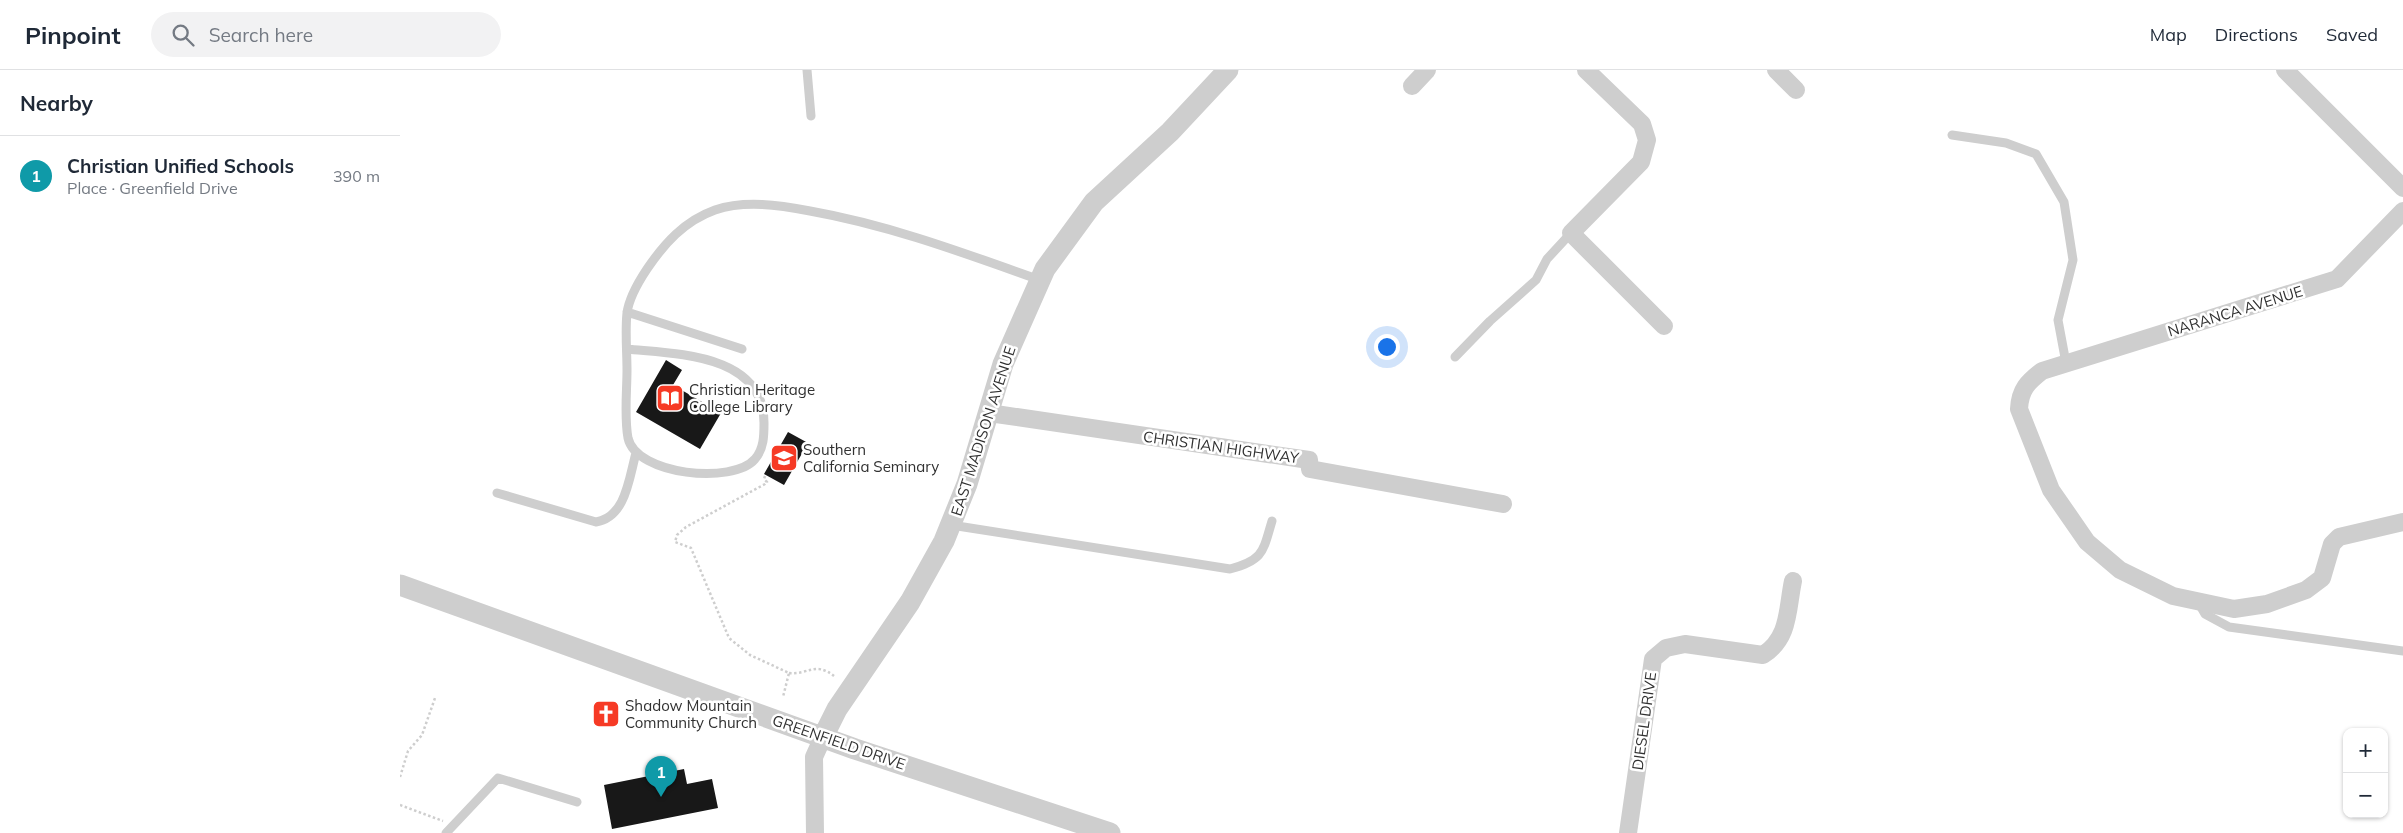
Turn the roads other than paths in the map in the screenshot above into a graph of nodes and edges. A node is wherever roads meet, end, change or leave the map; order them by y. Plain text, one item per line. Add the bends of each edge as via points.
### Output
1 (807, 70) edge
2 (1228, 70) edge
3 (1426, 70) edge
4 (1586, 70) edge
5 (1776, 70) edge
6 (2285, 70) edge
7 (1412, 86) dead end
8 (1796, 90) dead end
9 (811, 116) dead end
10 (1952, 135) dead end
11 (2403, 188) edge
12 (2403, 211) edge
13 (1571, 233) junction
14 (1040, 280) junction
15 (627, 312) junction
16 (1664, 326) dead end
17 (627, 349) junction
18 (742, 349) dead end
19 (1455, 357) dead end
20 (2066, 363) junction
21 (989, 413) junction
22 (636, 453) junction
23 (497, 493) dead end
24 (1503, 504) dead end
25 (1272, 521) dead end
26 (2403, 522) edge
27 (951, 525) junction
28 (1793, 580) dead end
29 (400, 585) edge
30 (2198, 602) junction
31 (2403, 651) edge
32 (822, 737) junction
33 (577, 802) dead end
34 (446, 833) edge
35 (815, 833) edge
36 (1110, 833) edge
37 (1628, 833) edge

1 - 9 lane
2 - 14 street, EAST MADISON AVENUE via 1170,132 1094,202
3 - 7 street
4 - 13 street via 1642,124 1647,140 1641,162
5 - 8 street
6 - 11 street
10 - 20 lane via 2006,143 2036,154 2064,202 2073,260 2058,320
12 - 20 street, NARANCA AVENUE via 2337,280
13 - 16 street
13 - 19 lane via 1548,259 1536,280
14 - 15 lane via 883,226 786,207 750,204 715,210 684,227 664,244
14 - 21 street, EAST MADISON AVENUE via 1003,364
15 - 17 lane
15 - 18 lane
17 - 22 lane via 626,429 629,443
17 - 22 lane via 694,355 720,362 753,389 764,417 758,457 741,468 689,474
20 - 30 street, NARANCA AVENUE via 2042,370 2025,384 2020,397 2019,409 2051,490 2087,542 2120,570 2173,596
21 - 24 street, CHRISTIAN HIGHWAY via 1309,460 1310,470
21 - 27 street, EAST MADISON AVENUE
22 - 23 lane via 621,505 605,521 596,522
25 - 27 lane via 1262,553 1248,564 1230,569
26 - 30 street via 2339,538 2332,544 2322,578 2306,590 2266,604 2234,609
27 - 32 street, EAST MADISON AVENUE via 910,602 837,709
28 - 37 street, DIESEL DRIVE via 1783,636 1763,655 1684,644 1666,648 1653,659
29 - 32 street, GREENFIELD DRIVE
30 - 31 lane via 2205,614 2229,627
32 - 35 street, EAST MADISON AVENUE via 814,757
32 - 36 street, GREENFIELD DRIVE
33 - 34 lane via 498,778

